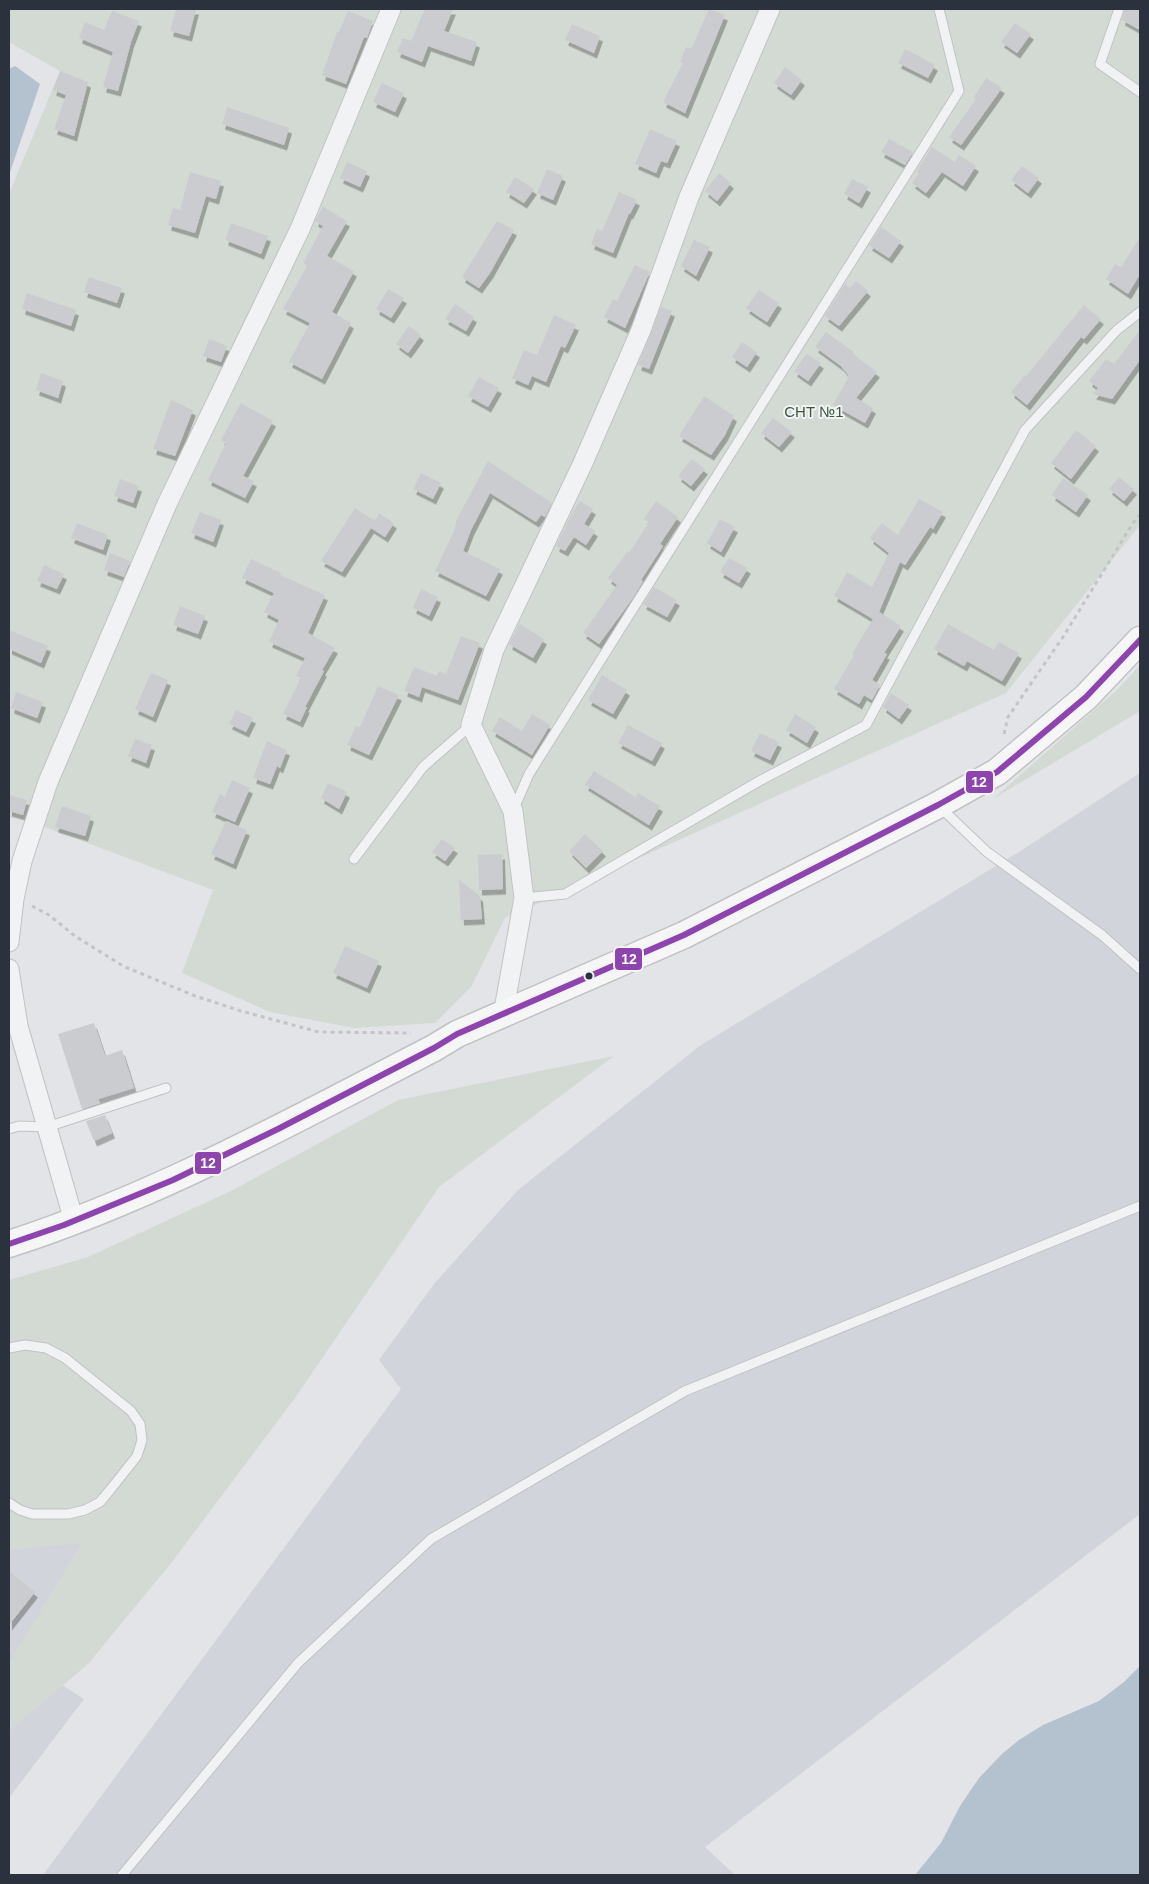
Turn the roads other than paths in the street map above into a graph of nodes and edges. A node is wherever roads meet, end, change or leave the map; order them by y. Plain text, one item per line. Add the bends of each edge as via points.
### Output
1 (391, 9) edge
2 (770, 9) edge
3 (939, 9) edge
4 (1119, 9) edge
5 (1140, 92) edge
6 (1140, 312) edge
7 (1140, 640) edge
8 (471, 725) junction
9 (938, 805) junction
10 (513, 812) junction
11 (354, 859) dead end
12 (524, 898) junction
13 (9, 942) edge
14 (9, 969) edge
15 (1140, 969) edge
16 (12, 1010) edge
17 (503, 1015) junction
18 (166, 1088) dead end
19 (47, 1127) junction
20 (9, 1129) edge
21 (1140, 1206) edge
22 (74, 1222) junction
23 (9, 1244) edge
24 (9, 1348) edge
25 (9, 1503) edge
26 (130, 1865) junction
27 (122, 1875) edge
28 (128, 1875) edge

1 - 13 street via 300,229 167,504 40,802 22,861
2 - 8 street via 690,197 641,330 582,465 494,650
3 - 10 lane via 959,91 529,774
4 - 5 lane via 1100,64
6 - 12 lane via 1117,330 1025,430 866,724 763,779 565,894
7 - 9 street via 1086,697 997,772
8 - 10 street
8 - 11 lane via 423,767
9 - 15 lane via 987,852 1102,935
9 - 17 street via 684,935
10 - 12 street
12 - 17 street
14 - 16 street
16 - 19 street
17 - 22 street via 457,1034 252,1142
18 - 19 lane
19 - 20 lane
19 - 22 street
21 - 26 lane via 685,1390 431,1539 298,1663
22 - 23 street
24 - 25 lane via 25,1345 46,1348 65,1358 131,1411 140,1424 142,1440 137,1456 110,1490 100,1502 85,1510 68,1514 32,1514
26 - 27 lane
26 - 28 lane

